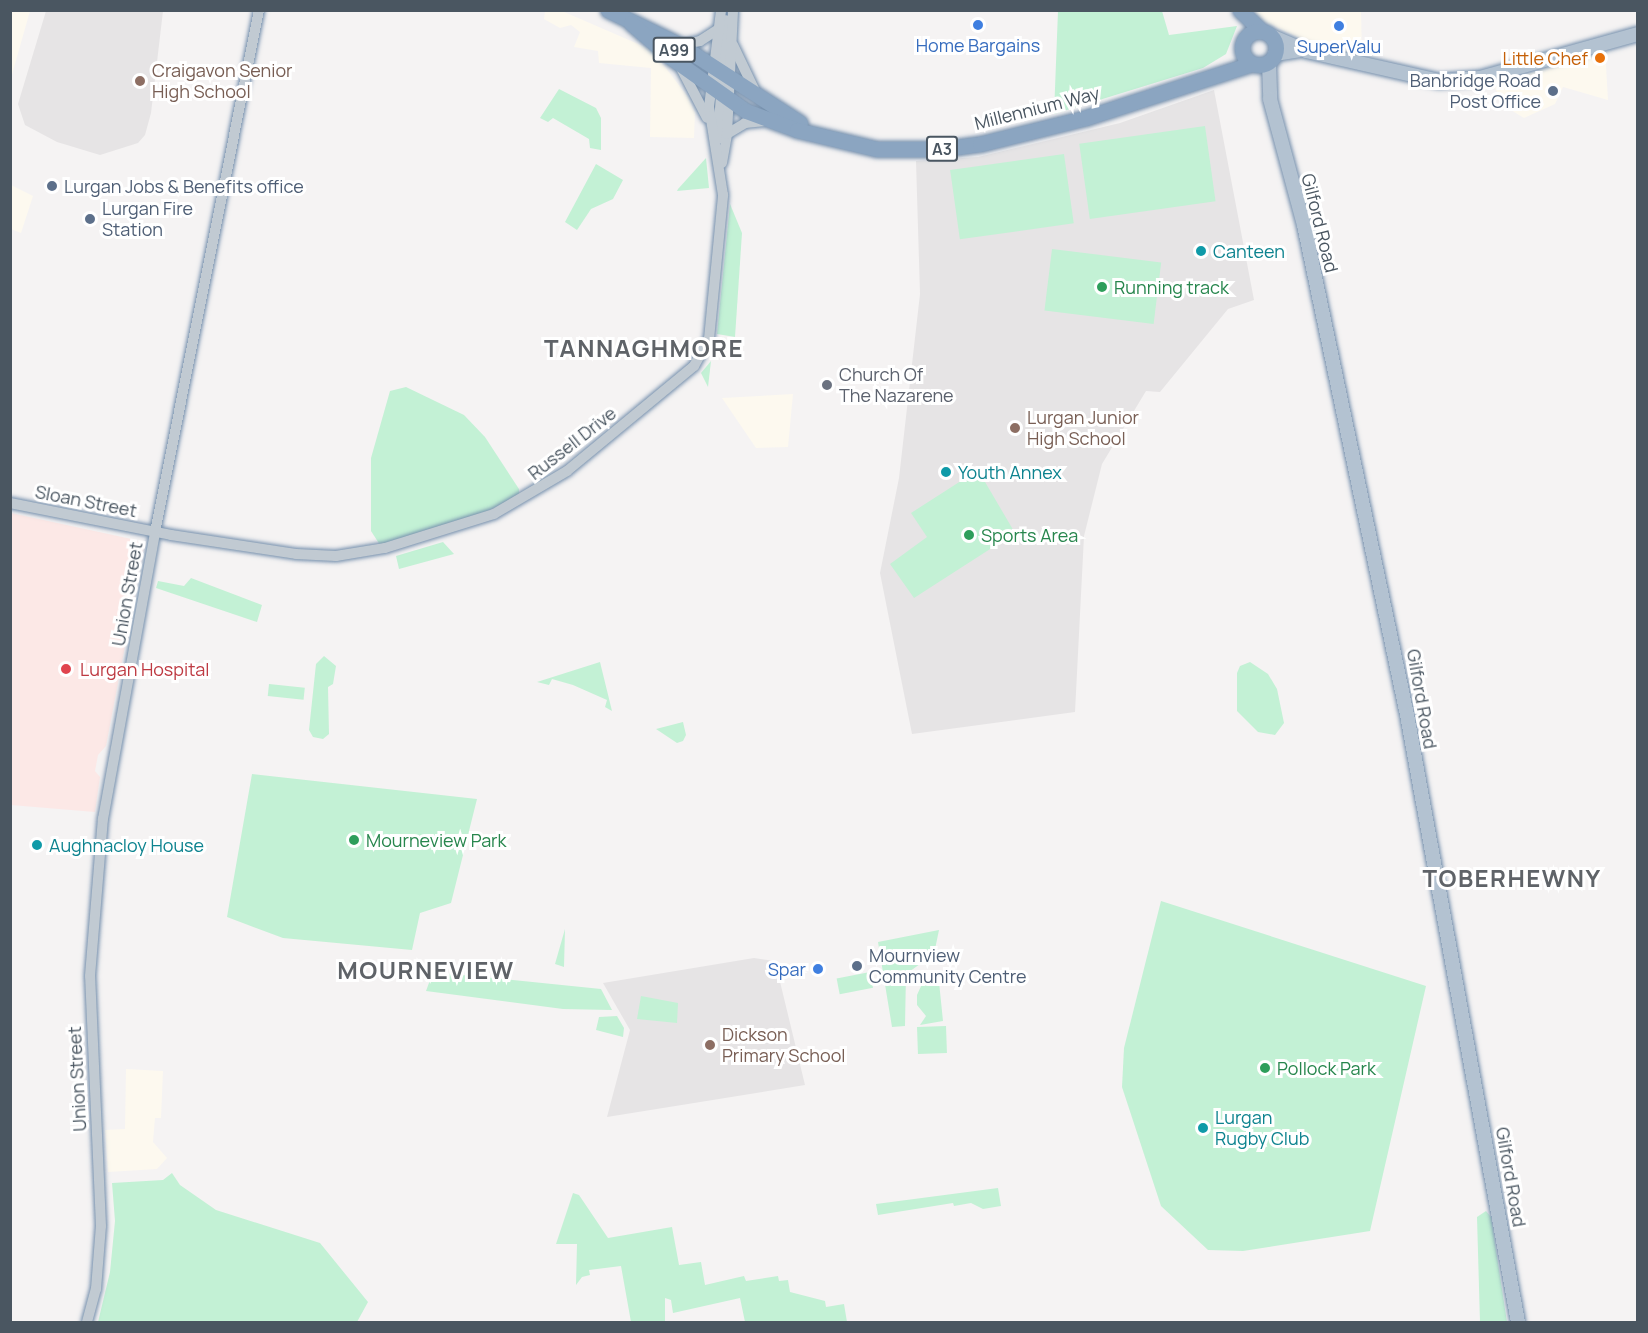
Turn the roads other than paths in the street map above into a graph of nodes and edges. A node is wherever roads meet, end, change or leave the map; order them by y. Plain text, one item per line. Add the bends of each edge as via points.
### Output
1 (259, 10) edge
2 (608, 10) edge
3 (722, 10) edge
4 (728, 10) edge
5 (733, 10) edge
6 (1241, 11) edge
7 (634, 25) junction
8 (717, 30) junction
9 (1266, 34) junction
10 (1638, 34) edge
11 (732, 42) junction
12 (680, 45) junction
13 (1299, 50) junction
14 (1256, 56) junction
15 (680, 65) junction
16 (720, 83) junction
17 (760, 101) junction
18 (768, 121) junction
19 (710, 123) junction
20 (797, 130) junction
21 (727, 134) junction
22 (821, 135) junction
23 (718, 157) junction
24 (720, 169) junction
25 (10, 503) edge
26 (154, 532) junction
27 (87, 1323) edge
28 (1518, 1323) edge

1 - 26 street, Union Street
2 - 7 highway, Millennium Way / A3
3 - 8 street
4 - 16 street
5 - 11 street
6 - 9 highway
6 - 14 highway
7 - 12 highway, Millennium Way / A3
7 - 15 highway, Millennium Way / A3
7 - 16 highway, A99
8 - 12 street via 700,41
8 - 16 street
9 - 13 main road
9 - 14 highway, A3
9 - 14 highway
10 - 13 main road via 1612,38 1489,76 1457,81 1410,76
11 - 16 street
11 - 17 street
12 - 16 highway, Millennium Way / A3
13 - 14 main road
14 - 22 highway, Millennium Way / A3 via 1085,118 980,144 877,149
14 - 28 main road, Gilford Road via 1268,86 1304,225 1395,651
15 - 16 highway, Millennium Way / A3
15 - 19 street
16 - 17 highway, Millennium Way / A3
16 - 18 highway, Millennium Way / A3
16 - 19 street
16 - 20 highway, A99
16 - 21 street
16 - 23 street
17 - 22 highway, Millennium Way / A3
18 - 20 highway, Millennium Way / A3
18 - 21 street via 746,123
19 - 23 street
20 - 22 highway, Millennium Way / A3
21 - 24 street
23 - 24 street
24 - 26 street, Russell Drive via 721,231 709,339 700,359 537,492 482,518 351,555 297,554
25 - 26 street, Sloan Street
26 - 27 street, Union Street via 106,793 96,889 90,1024 101,1226 96,1289

